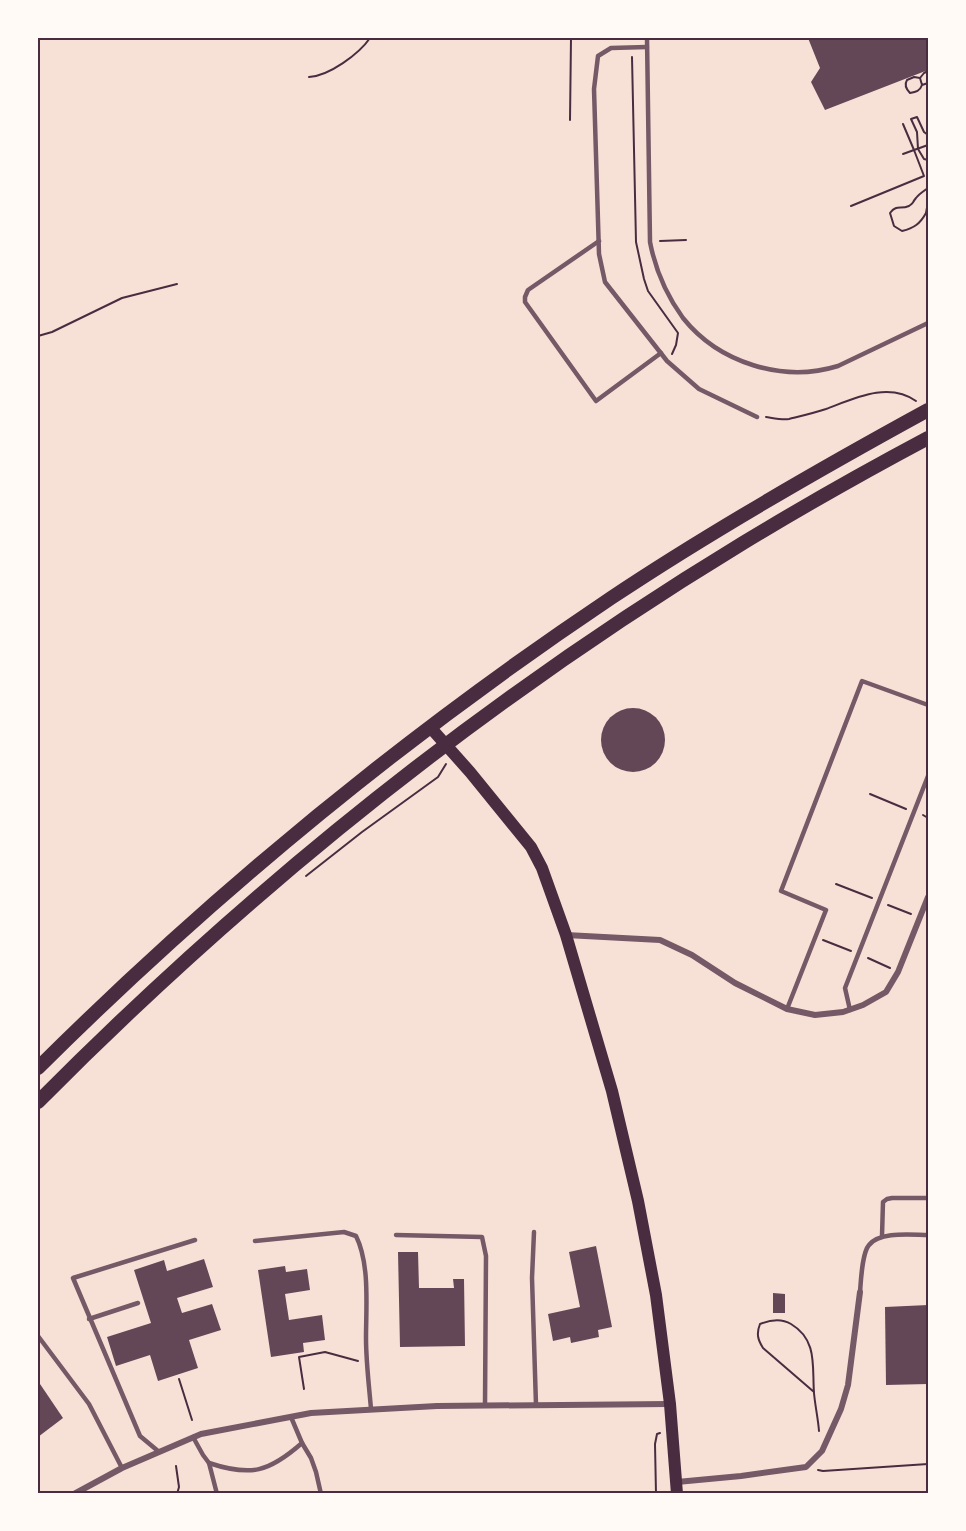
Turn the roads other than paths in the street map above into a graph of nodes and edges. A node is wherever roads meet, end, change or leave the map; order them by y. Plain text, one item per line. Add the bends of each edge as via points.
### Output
1 (646, 38) edge
2 (647, 47) junction
3 (599, 241) junction
4 (928, 323) edge
5 (661, 353) junction
6 (928, 410) edge
7 (757, 417) road end
8 (928, 438) edge
9 (928, 705) edge
10 (430, 727) junction
11 (446, 746) junction
12 (928, 776) edge
13 (928, 897) edge
14 (566, 935) junction
15 (788, 1009) junction
16 (850, 1010) junction
17 (38, 1068) edge
18 (38, 1102) edge
19 (928, 1198) edge
20 (534, 1232) dead end
21 (396, 1235) dead end
22 (928, 1235) edge
23 (882, 1236) junction
24 (195, 1240) dead end
25 (255, 1241) dead end
26 (860, 1292) joint
27 (138, 1303) dead end
28 (89, 1319) junction
29 (38, 1336) edge
30 (670, 1404) junction
31 (485, 1405) junction
32 (536, 1405) junction
33 (371, 1409) junction
34 (291, 1417) junction
35 (193, 1437) junction
36 (302, 1443) junction
37 (158, 1451) junction
38 (209, 1464) junction
39 (122, 1468) junction
40 (677, 1488) edge
41 (74, 1494) edge
42 (217, 1494) edge
43 (321, 1494) edge

1 - 2 lane
2 - 3 lane via 611,48 598,56 594,89
2 - 4 lane via 650,242 665,287 683,317 702,338 724,353 763,368 822,371
3 - 5 lane via 605,282
3 - 5 lane via 528,290 525,302 596,401
5 - 7 lane via 699,389
6 - 10 highway via 807,477 638,581
8 - 11 highway via 796,511 688,578 571,655
9 - 15 lane via 862,681 781,891 825,910
10 - 11 main road
10 - 17 highway via 237,882
11 - 14 main road via 531,847
11 - 18 highway via 352,817 239,912
12 - 16 lane via 845,988
13 - 16 street via 886,992
14 - 15 street via 660,940
14 - 30 main road via 612,1091 638,1201 656,1295
15 - 16 street via 815,1015
19 - 23 lane via 892,1198 883,1202
20 - 32 lane
21 - 31 lane via 482,1237 486,1256
22 - 23 lane
23 - 26 lane via 869,1244 865,1253
24 - 28 lane via 72,1278
25 - 33 lane via 344,1232 356,1236 366,1283
26 - 40 street via 848,1385 822,1451 806,1467
27 - 28 lane
28 - 37 lane via 140,1436
29 - 39 lane via 89,1404
30 - 32 street
30 - 40 main road
31 - 32 street
31 - 33 street
33 - 34 street
34 - 35 street
34 - 36 lane
35 - 37 street
35 - 38 lane
36 - 38 lane via 266,1468 230,1470
36 - 43 lane via 311,1458
37 - 39 street
38 - 42 lane
39 - 41 street

